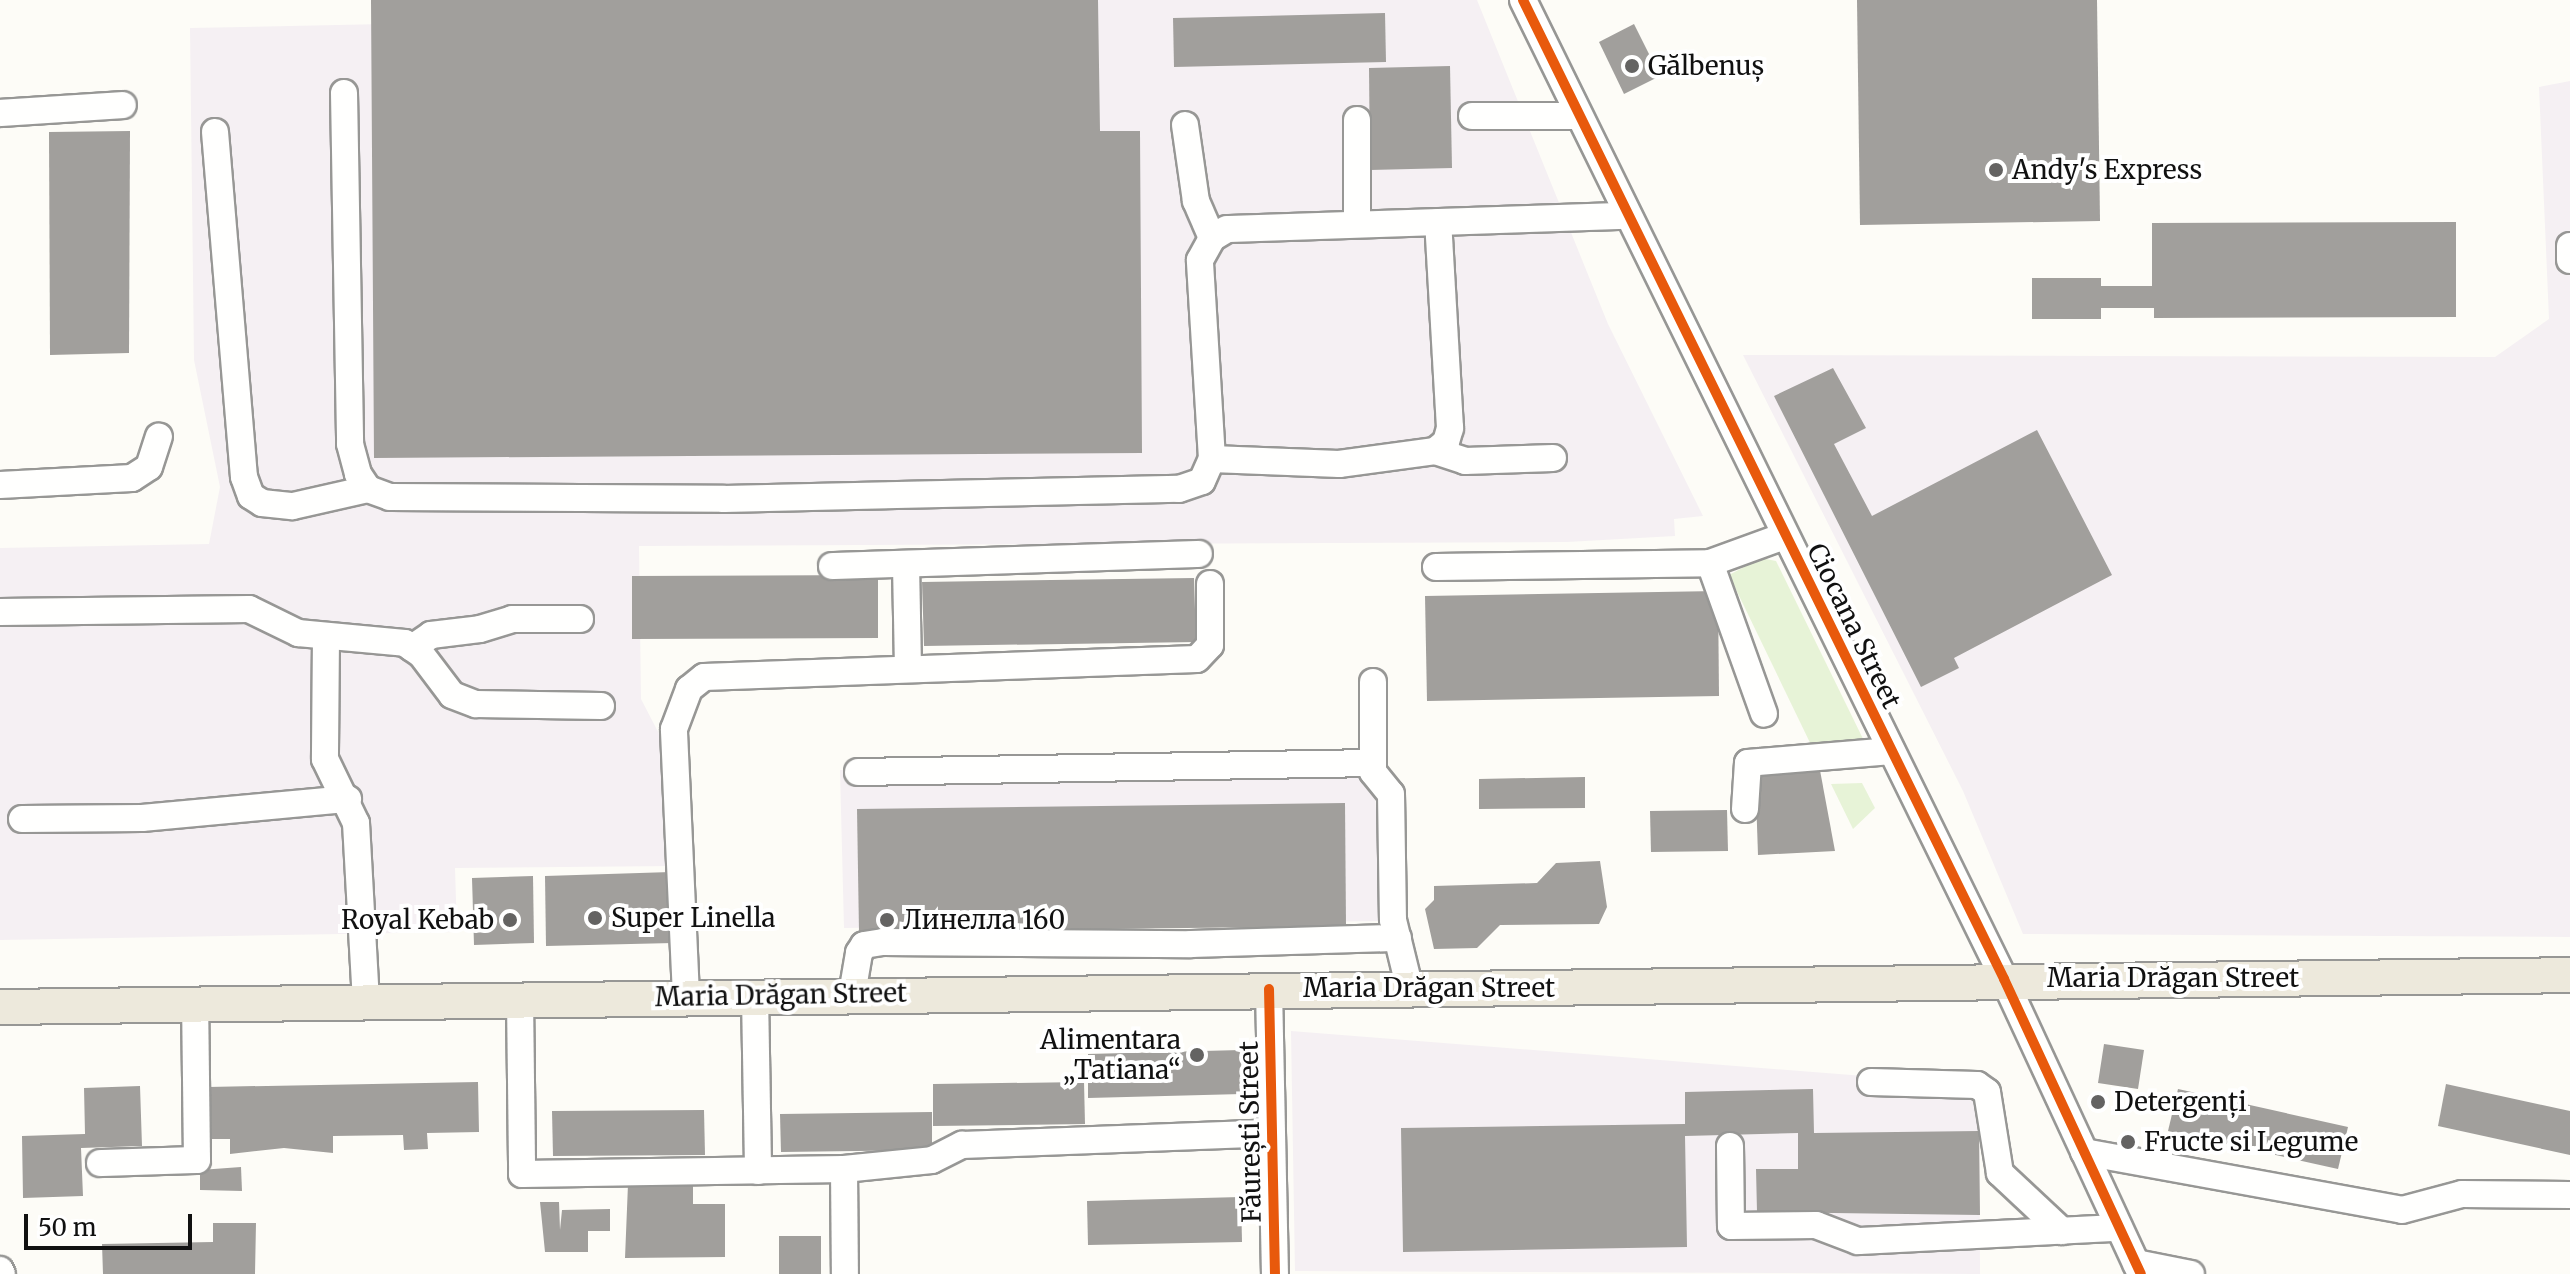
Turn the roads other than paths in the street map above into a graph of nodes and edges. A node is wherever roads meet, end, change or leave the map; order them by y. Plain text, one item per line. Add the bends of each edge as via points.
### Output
1 (1523, 0) edge
2 (344, 93) dead end
3 (123, 105) dead end
4 (0, 113) edge
5 (1472, 116) dead end
6 (1579, 116) junction
7 (1357, 120) dead end
8 (1185, 125) dead end
9 (215, 132) dead end
10 (1628, 216) junction
11 (1438, 222) junction
12 (1357, 224) junction
13 (1212, 238) junction
14 (2570, 246) edge
15 (2570, 260) edge
16 (159, 437) dead end
17 (1435, 451) junction
18 (1553, 458) dead end
19 (1212, 459) junction
20 (0, 485) edge
21 (368, 489) junction
22 (1784, 536) junction
23 (1199, 554) dead end
24 (1710, 563) junction
25 (906, 564) junction
26 (832, 566) dead end
27 (1436, 567) dead end
28 (1210, 584) dead end
29 (0, 612) edge
30 (580, 619) dead end
31 (326, 637) junction
32 (412, 648) junction
33 (908, 668) junction
34 (1373, 682) dead end
35 (601, 706) dead end
36 (1764, 714) dead end
37 (1891, 751) junction
38 (1373, 763) junction
39 (858, 772) dead end
40 (348, 799) junction
41 (1745, 809) dead end
42 (22, 819) dead end
43 (1398, 938) junction
44 (2570, 975) edge
45 (2004, 979) junction
46 (1269, 989) junction
47 (1410, 990) junction
48 (852, 994) junction
49 (755, 995) junction
50 (686, 996) junction
51 (520, 999) junction
52 (366, 1001) junction
53 (195, 1004) junction
54 (0, 1007) edge
55 (1871, 1082) dead end
56 (1271, 1133) junction
57 (1730, 1146) dead end
58 (2084, 1152) junction
59 (100, 1163) dead end
60 (844, 1169) junction
61 (758, 1171) junction
62 (2570, 1195) edge
63 (2119, 1228) junction
64 (2062, 1231) junction
65 (2138, 1268) edge
66 (845, 1274) edge
67 (1275, 1274) edge
68 (2191, 1274) edge

1 - 6 street, Ciocana Street
2 - 21 street via 350,444
3 - 4 street
5 - 6 street
6 - 10 street, Ciocana Street
7 - 12 street
8 - 13 street via 1196,201
9 - 21 street via 244,477 251,496 262,503 293,506
10 - 11 street
10 - 22 street, Ciocana Street
11 - 12 street
11 - 17 street via 1450,428 1446,442
12 - 13 street via 1227,229
13 - 19 street via 1200,260
14 - 15 street
16 - 20 street via 149,467 132,478
17 - 18 street via 1465,461
17 - 19 street via 1339,464
19 - 21 street via 1202,481 1179,489 692,499 390,497
22 - 24 street
22 - 37 street, Ciocana Street
23 - 25 street
24 - 27 street
24 - 36 street
25 - 26 street
25 - 33 street
28 - 33 street via 1210,645 1197,659
29 - 31 street via 249,609 282,627
30 - 32 street via 512,619 431,635
31 - 32 street via 386,640
31 - 40 street via 327,774
32 - 35 street via 452,695 476,704
33 - 50 street via 704,677 689,689 674,729
34 - 38 street
37 - 41 street via 1748,763
37 - 45 street, Ciocana Street
38 - 39 street
38 - 43 street via 1373,772 1391,794
40 - 42 street via 142,818
40 - 52 street via 356,823
43 - 47 street
43 - 48 street via 1191,944 883,942 864,945 859,953
44 - 45 main road, Maria Drăgan Street
45 - 47 main road, Maria Drăgan Street
45 - 58 street, Ciocana Street
46 - 47 main road, Maria Drăgan Street
46 - 48 main road, Maria Drăgan Street
46 - 56 street, Făurești Street
48 - 49 main road, Maria Drăgan Street
49 - 50 main road, Maria Drăgan Street
49 - 61 street
50 - 51 main road, Maria Drăgan Street
51 - 52 main road, Maria Drăgan Street
51 - 61 street via 522,1174
52 - 53 main road, Maria Drăgan Street
53 - 54 main road, Maria Drăgan Street
53 - 59 street via 197,1160
55 - 64 street via 1977,1085 1987,1092 2000,1173
56 - 60 street via 962,1145 932,1160
56 - 67 street, Făurești Street
57 - 64 street via 1731,1226 1816,1225 1858,1241
58 - 62 street via 2402,1210 2462,1194
58 - 63 street, Ciocana Street
60 - 61 street
60 - 66 street
63 - 64 street
63 - 65 street, Ciocana Street
65 - 68 street

